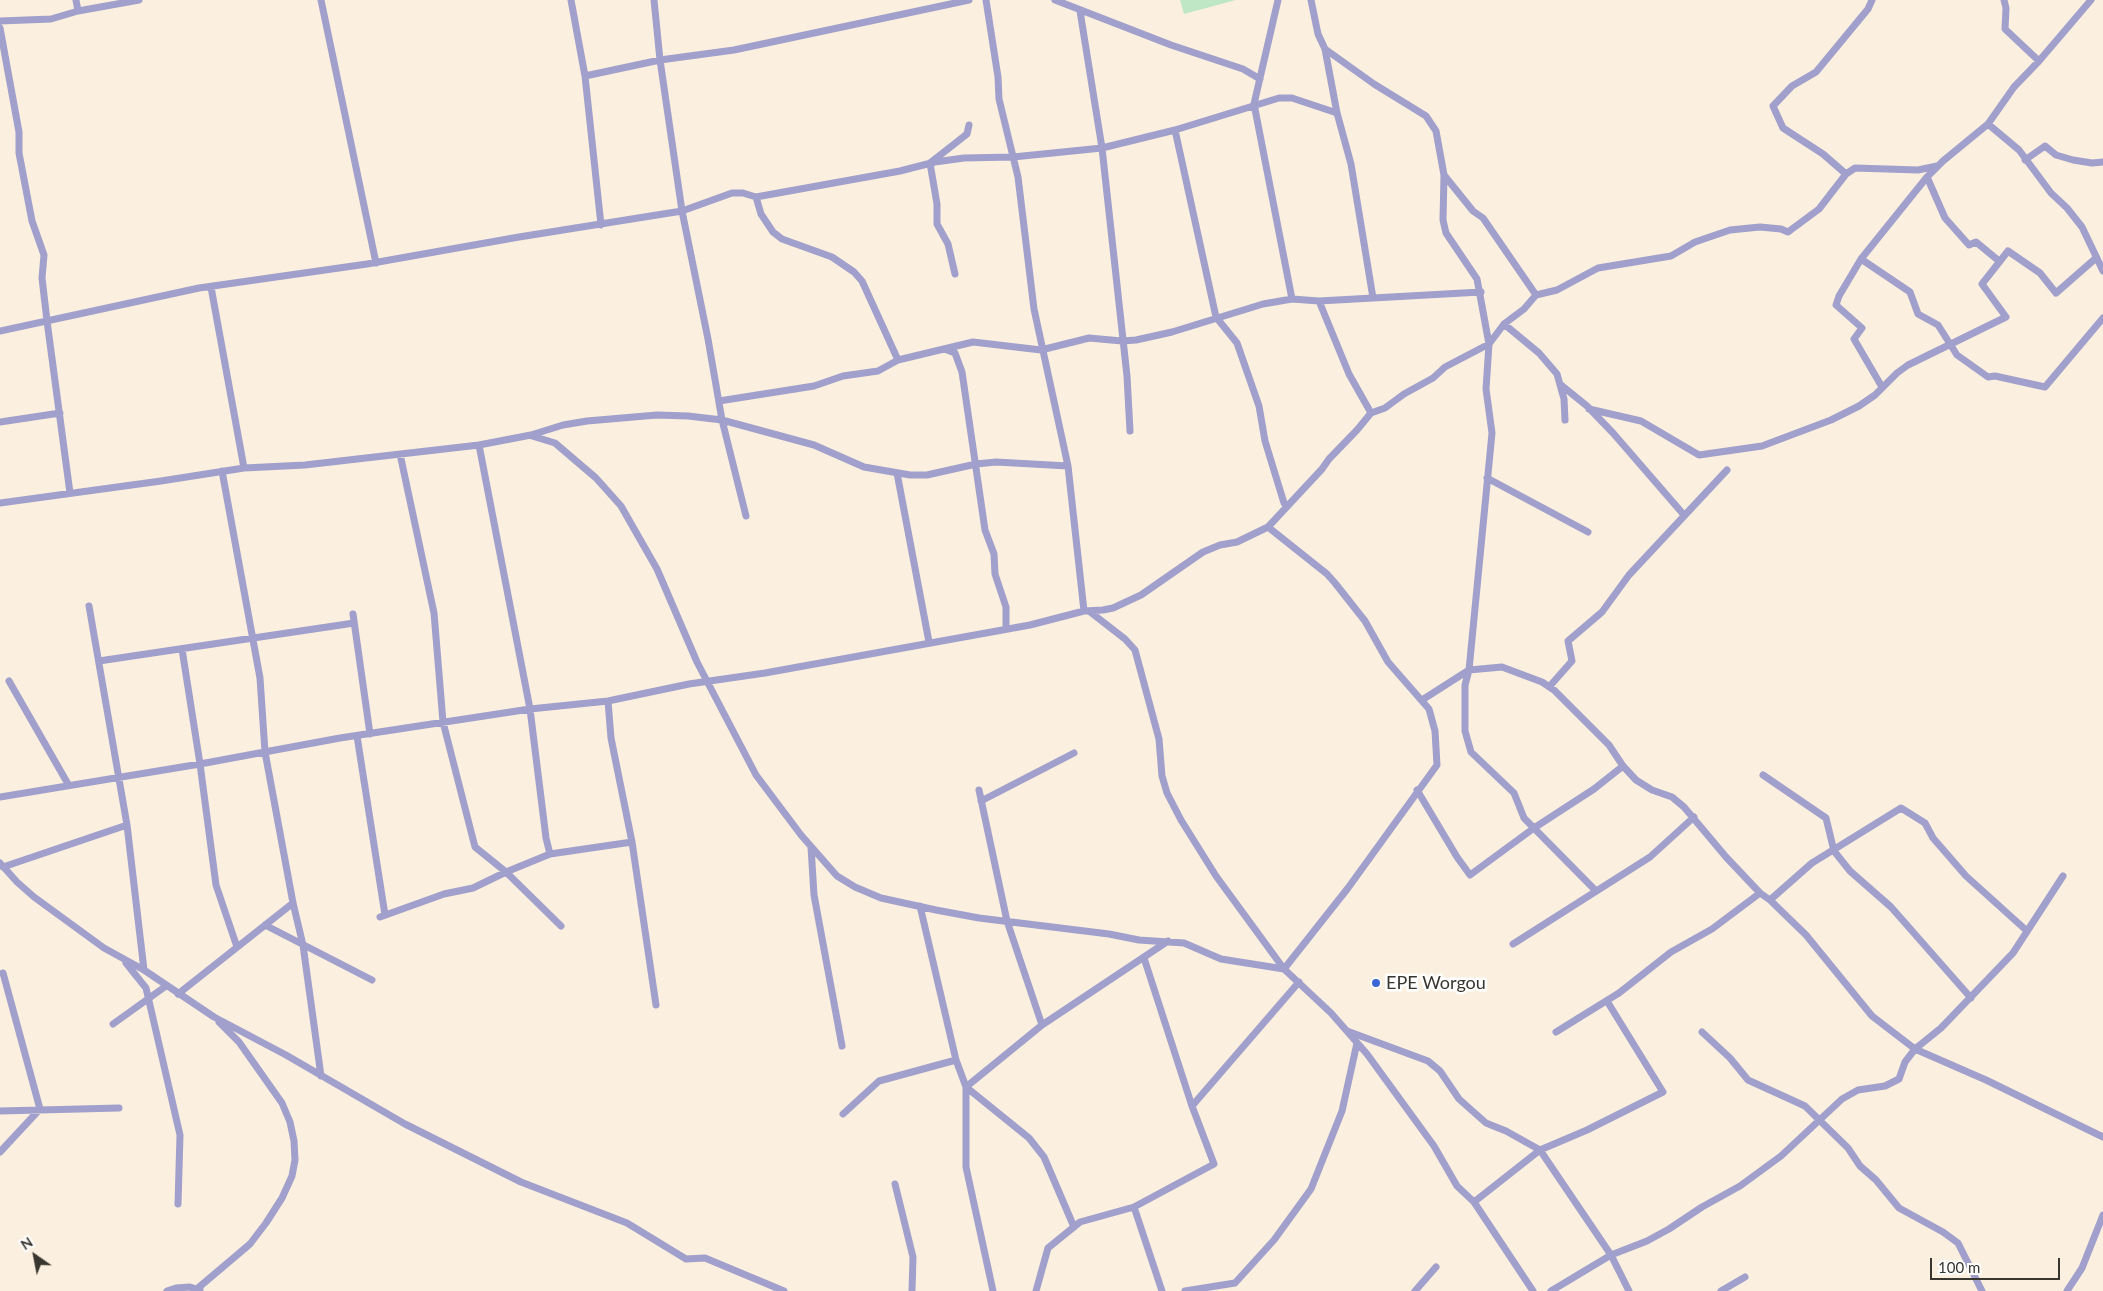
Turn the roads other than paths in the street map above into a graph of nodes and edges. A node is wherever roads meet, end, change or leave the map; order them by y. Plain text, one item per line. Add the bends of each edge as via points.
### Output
1 (76, 0) edge
2 (139, 0) edge
3 (320, 0) edge
4 (571, 0) edge
5 (654, 0) edge
6 (969, 0) edge
7 (986, 0) edge
8 (1055, 0) edge
9 (1278, 0) edge
10 (1311, 0) edge
11 (1872, 0) edge
12 (2004, 0) edge
13 (2090, 0) edge
14 (78, 11) junction
15 (1080, 11) junction
16 (0, 21) edge
17 (0, 28) edge
18 (1325, 49) junction
19 (660, 60) junction
20 (2039, 62) junction
21 (585, 76) junction
22 (1260, 79) junction
23 (1254, 104) junction
24 (1337, 113) junction
25 (1988, 124) junction
26 (969, 125) dead end
27 (1175, 130) junction
28 (1102, 148) junction
29 (1013, 157) junction
30 (2025, 160) junction
31 (2103, 162) edge
32 (930, 163) junction
33 (1937, 166) junction
34 (1846, 174) junction
35 (1444, 175) junction
36 (1927, 177) junction
37 (756, 197) junction
38 (682, 211) junction
39 (601, 225) junction
40 (2096, 258) junction
41 (1861, 259) junction
42 (1999, 261) junction
43 (376, 263) junction
44 (2103, 271) edge
45 (956, 274) dead end
46 (211, 287) junction
47 (1481, 292) junction
48 (1536, 295) junction
49 (1373, 298) junction
50 (1292, 299) junction
51 (1320, 301) junction
52 (1216, 317) junction
53 (2103, 318) edge
54 (47, 321) junction
55 (1504, 324) junction
56 (0, 331) edge
57 (1122, 341) junction
58 (1489, 344) junction
59 (1952, 345) junction
60 (947, 350) junction
61 (1041, 350) junction
62 (898, 360) junction
63 (1561, 384) junction
64 (1882, 386) junction
65 (719, 401) junction
66 (1589, 409) junction
67 (60, 412) junction
68 (1371, 413) junction
69 (722, 420) junction
70 (1565, 420) dead end
71 (0, 422) edge
72 (1130, 431) dead end
73 (531, 436) junction
74 (480, 445) junction
75 (400, 454) junction
76 (976, 464) junction
77 (1068, 466) junction
78 (244, 468) junction
79 (1727, 470) dead end
80 (222, 471) junction
81 (897, 473) junction
82 (1487, 478) junction
83 (70, 494) junction
84 (0, 503) edge
85 (1287, 506) junction
86 (1684, 515) junction
87 (746, 516) dead end
88 (1268, 527) junction
89 (1588, 532) dead end
90 (89, 606) dead end
91 (1086, 611) junction
92 (353, 614) dead end
93 (354, 623) junction
94 (1006, 629) junction
95 (253, 640) junction
96 (929, 642) junction
97 (182, 649) junction
98 (99, 661) junction
99 (1469, 670) junction
100 (9, 681) dead end
101 (709, 681) junction
102 (1549, 687) junction
103 (1422, 700) junction
104 (608, 701) junction
105 (530, 709) junction
106 (443, 722) junction
107 (370, 734) junction
108 (357, 736) junction
109 (265, 752) junction
110 (1074, 753) dead end
111 (200, 764) junction
112 (1622, 766) junction
113 (1763, 775) dead end
114 (120, 778) junction
115 (68, 784) junction
116 (979, 790) dead end
117 (1417, 790) junction
118 (0, 797) edge
119 (981, 801) junction
120 (1694, 817) junction
121 (128, 825) junction
122 (1534, 828) junction
123 (632, 842) junction
124 (811, 847) junction
125 (1834, 851) junction
126 (550, 854) junction
127 (2, 865) edge
128 (506, 872) junction
129 (2063, 876) dead end
130 (1596, 891) junction
131 (1760, 893) junction
132 (1770, 900) junction
133 (293, 903) junction
134 (920, 906) junction
135 (1007, 921) junction
136 (265, 925) junction
137 (560, 926) dead end
138 (2027, 931) junction
139 (1169, 941) junction
140 (1513, 944) dead end
141 (303, 945) junction
142 (237, 947) junction
143 (1144, 958) junction
144 (125, 960) junction
145 (1284, 969) junction
146 (144, 970) junction
147 (3, 974) dead end
148 (372, 980) dead end
149 (1299, 982) junction
150 (166, 986) junction
151 (178, 994) junction
152 (149, 998) junction
153 (1971, 998) junction
154 (1606, 1001) junction
155 (656, 1005) dead end
156 (214, 1017) junction
157 (114, 1024) dead end
158 (1042, 1025) junction
159 (1346, 1030) junction
160 (1556, 1032) dead end
161 (1702, 1032) dead end
162 (1357, 1043) junction
163 (842, 1046) dead end
164 (1915, 1048) junction
165 (956, 1060) junction
166 (321, 1076) junction
167 (966, 1087) junction
168 (1192, 1106) junction
169 (119, 1108) dead end
170 (40, 1109) junction
171 (0, 1111) edge
172 (843, 1114) dead end
173 (1820, 1120) junction
174 (2103, 1137) edge
175 (1540, 1150) junction
176 (0, 1152) edge
177 (896, 1184) dead end
178 (1474, 1202) junction
179 (178, 1204) dead end
180 (1134, 1207) junction
181 (2103, 1215) edge
182 (1074, 1227) junction
183 (1612, 1255) junction
184 (1436, 1266) dead end
185 (1745, 1277) dead end
186 (199, 1290) edge
187 (167, 1291) edge
188 (784, 1291) edge
189 (912, 1291) edge
190 (993, 1291) edge
191 (1036, 1291) edge
192 (1162, 1291) edge
193 (1185, 1291) edge
194 (1415, 1291) edge
195 (1533, 1291) edge
196 (1551, 1291) edge
197 (1629, 1291) edge
198 (1722, 1291) edge
199 (1982, 1291) edge
200 (2067, 1291) edge

1 - 14 street
2 - 14 street
3 - 43 street
4 - 21 street
5 - 19 street
6 - 19 street via 734,50
7 - 29 street via 999,99
8 - 15 street
9 - 22 street
10 - 18 street via 1318,34
11 - 34 street via 1816,72 1792,86 1773,106 1783,128 1823,154
12 - 20 street via 2005,28
13 - 20 street
14 - 16 street via 51,18
15 - 22 street via 1243,69
15 - 28 street
17 - 54 street via 19,132 18,153 32,221 44,255 42,278
18 - 24 street
18 - 35 street via 1426,116 1436,131
19 - 21 street
19 - 38 street
20 - 25 street via 2014,87
21 - 39 street
22 - 23 street
23 - 24 street via 1292,98
23 - 27 street
23 - 50 street
24 - 49 street via 1351,164
25 - 30 street via 2019,150
25 - 33 street
26 - 32 street via 967,134
27 - 28 street
27 - 52 street
28 - 29 street
28 - 57 street
29 - 32 street via 964,158
29 - 61 street
30 - 31 street via 2045,146 2065,158
30 - 40 street via 2082,227
32 - 37 street
32 - 45 street via 937,224 948,244
33 - 34 street via 1918,170 1855,168
33 - 36 street
34 - 48 street via 1819,209 1788,232 1760,227 1730,230 1695,242 1671,256 1598,268 1557,290
35 - 47 street via 1443,220 1446,233 1477,279
35 - 48 street via 1473,211 1483,218
36 - 41 street
36 - 42 street via 1946,218 1969,245 1976,242
37 - 38 street via 732,193
37 - 62 street via 766,222 777,236 832,257 862,281
38 - 39 street
38 - 65 street
39 - 43 street
40 - 42 street via 2056,293 2040,273 2008,251
40 - 44 street
41 - 59 street via 1910,292 1918,314 1938,325
41 - 64 street via 1836,305 1862,328 1854,339
42 - 59 street via 1982,284 2006,317
43 - 46 street
46 - 54 street
46 - 78 street
47 - 49 street
47 - 58 street
48 - 55 street
49 - 51 street
50 - 51 street
50 - 52 street
51 - 68 street via 1349,374
52 - 57 street via 1172,332
52 - 85 street via 1237,343 1259,406 1265,441
53 - 59 street via 2045,387 1988,377 1957,355
54 - 56 street
54 - 67 street
55 - 58 street
55 - 63 street via 1539,353 1557,374
57 - 61 street via 1089,338
57 - 72 street
58 - 68 street via 1445,367 1385,408
58 - 82 street via 1486,395 1492,433
59 - 64 street via 1908,365
60 - 61 street via 973,342
60 - 62 street
60 - 76 street via 956,353 962,372
61 - 77 street
62 - 65 street via 878,371 843,376 814,386
63 - 66 street
63 - 70 street
64 - 66 street via 1859,406 1831,420 1762,446 1699,455 1641,421
65 - 69 street
66 - 86 street
67 - 71 street
67 - 83 street
68 - 85 street
69 - 73 street via 657,415 620,418 564,425
69 - 81 street via 814,445 864,467
69 - 87 street
73 - 74 street
73 - 101 street via 555,443 596,478 621,506 657,569 697,662
74 - 75 street
74 - 105 street
75 - 78 street
75 - 106 street via 434,613
76 - 77 street
76 - 81 street via 927,475
76 - 94 street via 985,530 1006,606
77 - 91 street
78 - 80 street
79 - 86 street
80 - 83 street
80 - 95 street
81 - 96 street
82 - 89 street
82 - 99 street
83 - 84 street
85 - 88 street
86 - 102 street via 1629,575 1602,612 1568,641 1572,661
88 - 91 street via 1237,542 1203,552 1127,603
88 - 103 street via 1327,574 1365,621 1388,662
90 - 98 street
91 - 94 street
91 - 145 street via 1126,639 1135,650 1159,739 1162,776 1172,804 1216,876
92 - 93 street
93 - 95 street
93 - 107 street
94 - 96 street
95 - 97 street
95 - 109 street via 260,678
96 - 101 street
97 - 98 street
97 - 111 street
98 - 114 street
99 - 102 street via 1502,667
99 - 103 street
99 - 122 street via 1465,685 1465,731 1471,752 1514,793 1524,818
100 - 115 street
101 - 104 street
101 - 124 street via 756,775
102 - 112 street via 1609,745
103 - 117 street via 1429,709 1435,730 1436,765
104 - 105 street
104 - 123 street via 611,738
105 - 106 street
105 - 126 street
106 - 107 street
106 - 128 street via 474,847
107 - 108 street
108 - 109 street
108 - 128 street via 383,916 444,894 473,888
109 - 111 street
109 - 133 street
110 - 119 street
111 - 114 street
111 - 142 street via 216,885
112 - 120 street via 1652,790 1672,797
112 - 122 street via 1594,789
113 - 125 street via 1826,818
114 - 115 street
114 - 121 street
115 - 118 street
116 - 119 street
117 - 122 street via 1470,875
117 - 145 street via 1348,888
119 - 135 street
120 - 130 street via 1650,856
120 - 131 street
121 - 127 street
121 - 146 street
122 - 130 street
123 - 126 street
123 - 155 street
124 - 134 street via 837,876 855,888 881,898
124 - 163 street via 814,895
125 - 132 street via 1812,863
125 - 138 street via 1901,808 1925,823 1933,838 1966,876
125 - 153 street via 1850,871 1891,907
126 - 128 street
127 - 144 street via 50,909
128 - 137 street
129 - 138 street
130 - 140 street
131 - 132 street
131 - 154 street via 1712,929 1671,952
132 - 164 street via 1806,935 1872,1016
133 - 136 street
133 - 141 street
134 - 135 street
134 - 165 street
135 - 139 street via 1139,940
135 - 158 street
136 - 141 street
136 - 142 street
138 - 153 street via 2013,952
139 - 143 street
139 - 145 street via 1184,943 1221,959
141 - 148 street
141 - 166 street
142 - 151 street
143 - 158 street
143 - 168 street
144 - 146 street
144 - 152 street via 146,988
145 - 149 street
146 - 150 street
147 - 170 street
149 - 159 street
149 - 168 street
150 - 151 street
150 - 152 street
151 - 156 street
152 - 157 street
152 - 179 street via 180,1135
153 - 164 street
154 - 160 street
154 - 175 street via 1663,1092
156 - 166 street
156 - 186 street via 240,1042 282,1103 290,1122 295,1160 282,1198 266,1223 250,1244
158 - 167 street
159 - 162 street
159 - 175 street via 1428,1061 1440,1071 1459,1099 1486,1123 1506,1130
161 - 173 street via 1748,1080 1805,1106
162 - 178 street via 1434,1146 1456,1186
162 - 193 street via 1342,1111 1311,1189 1274,1240 1235,1283
164 - 173 street via 1899,1078 1885,1086 1858,1090 1842,1098
164 - 174 street
165 - 167 street
165 - 172 street via 879,1081
166 - 188 street via 405,1124 521,1182 627,1223 686,1259 705,1258
167 - 182 street via 1029,1138 1044,1157
167 - 190 street via 966,1168
168 - 180 street via 1214,1164
169 - 170 street
170 - 171 street
170 - 176 street
173 - 183 street via 1782,1156 1740,1186 1647,1241
173 - 199 street via 1899,1208 1958,1243
175 - 178 street
175 - 183 street
177 - 189 street via 914,1257
178 - 195 street
180 - 182 street via 1080,1222
180 - 192 street
181 - 200 street via 2082,1268
182 - 191 street via 1048,1248
183 - 196 street
183 - 197 street
184 - 194 street
185 - 198 street
186 - 187 street via 176,1288

